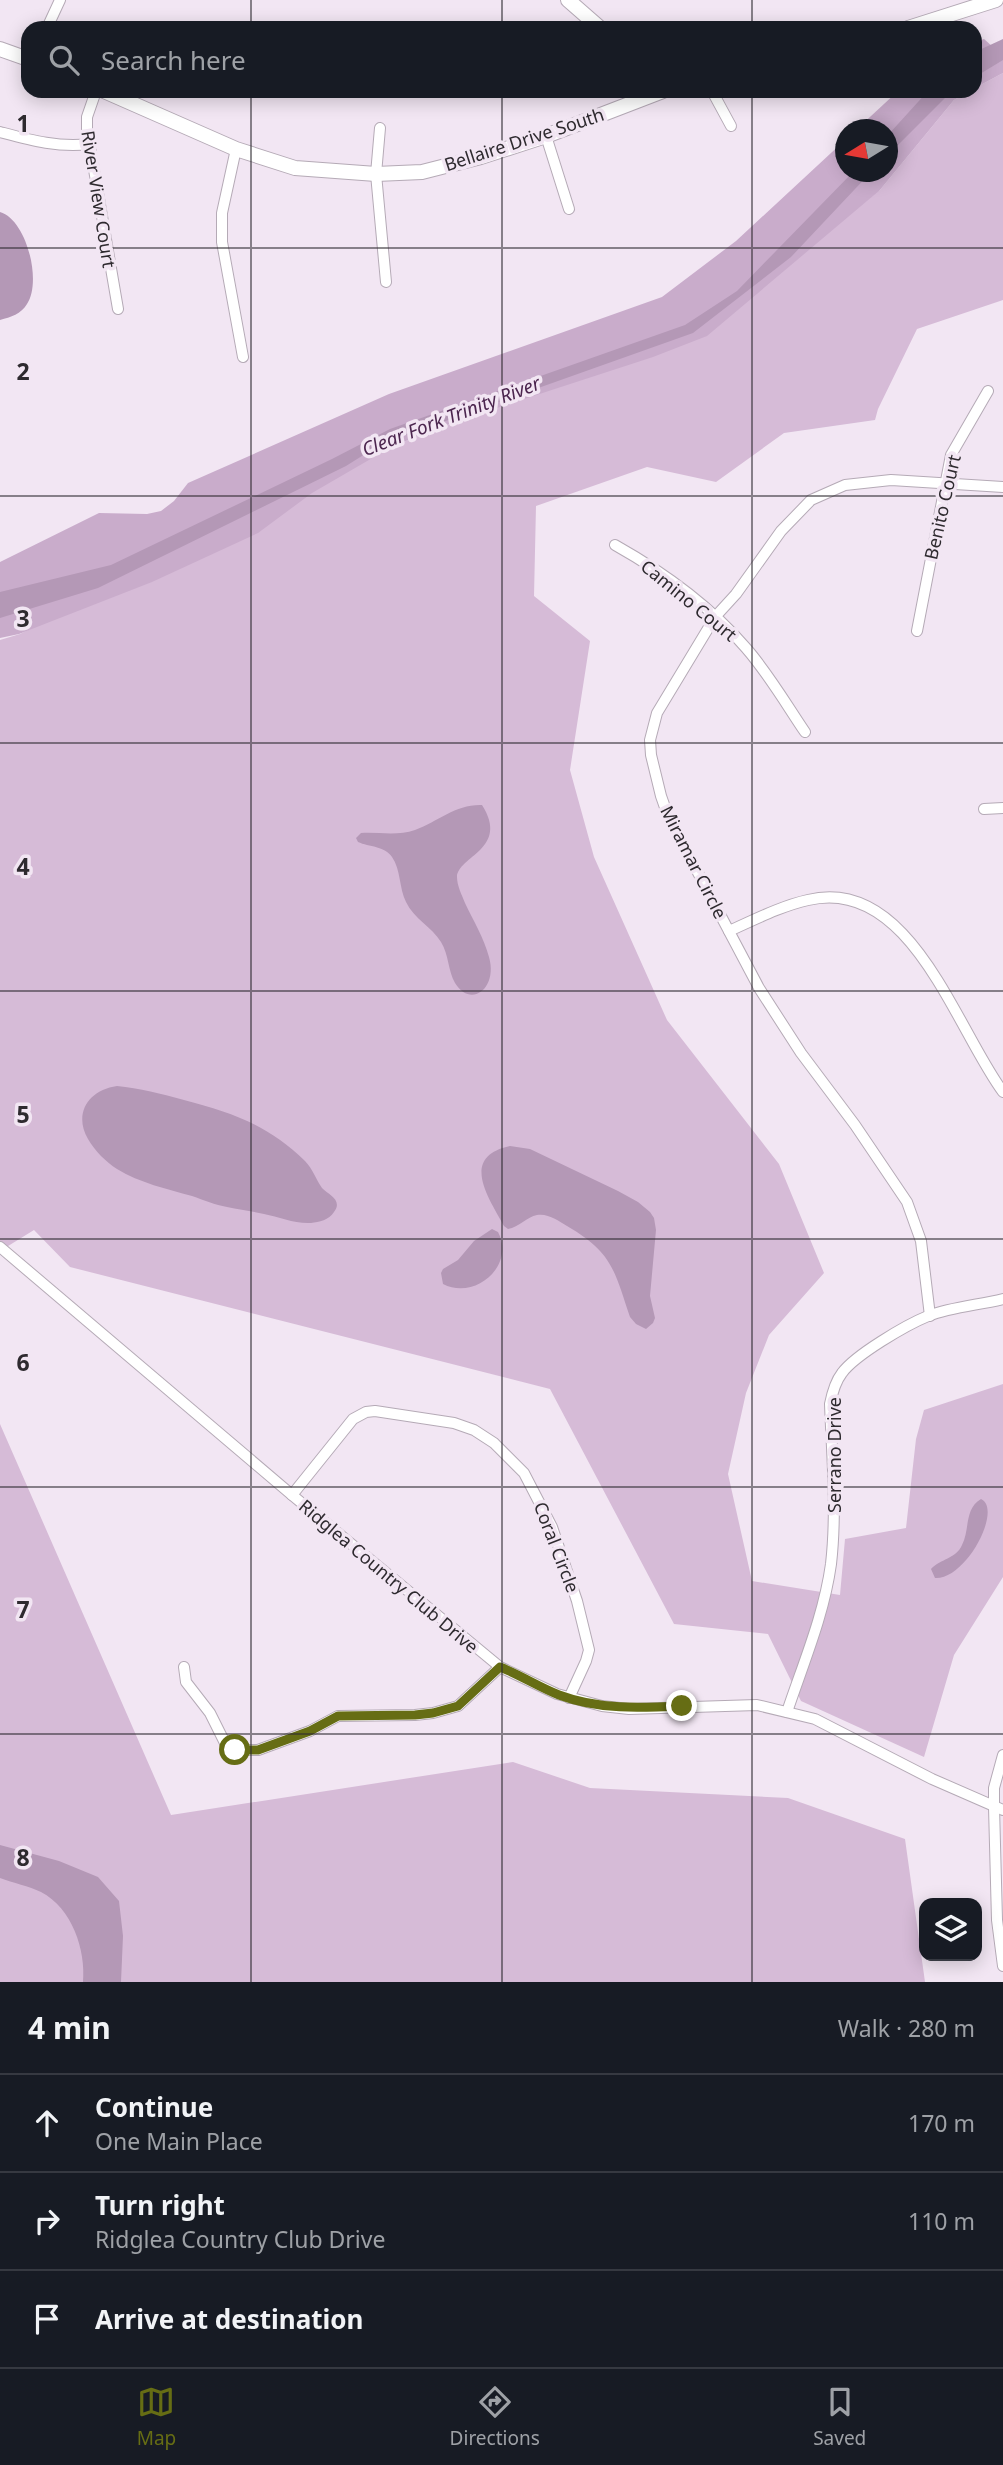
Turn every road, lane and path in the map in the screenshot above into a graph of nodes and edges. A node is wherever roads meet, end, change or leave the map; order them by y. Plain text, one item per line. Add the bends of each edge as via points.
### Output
1 (60, 0) edge
2 (568, 0) edge
3 (996, 0) edge
4 (50, 21) edge
5 (592, 21) edge
6 (930, 21) edge
7 (0, 49) edge
8 (21, 56) edge
9 (94, 98) edge
10 (120, 98) edge
11 (630, 98) edge
12 (716, 98) edge
13 (731, 126) dead end
14 (380, 128) dead end
15 (0, 132) edge
16 (546, 136) junction
17 (90, 144) junction
18 (236, 149) junction
19 (376, 174) junction
20 (569, 209) dead end
21 (386, 282) dead end
22 (117, 309) dead end
23 (243, 357) dead end
24 (988, 391) dead end
25 (945, 483) junction
26 (1003, 487) edge
27 (615, 545) dead end
28 (715, 617) junction
29 (917, 631) dead end
30 (805, 732) dead end
31 (1003, 808) edge
32 (984, 809) dead end
33 (729, 931) junction
34 (1003, 1091) edge
35 (0, 1247) edge
36 (1003, 1299) edge
37 (930, 1316) junction
38 (292, 1495) junction
39 (184, 1667) dead end
40 (500, 1667) junction
41 (569, 1698) junction
42 (787, 1712) junction
43 (1003, 1755) edge
44 (998, 1808) edge
45 (1003, 1966) edge

1 - 4 street
2 - 5 street
3 - 6 street
7 - 8 street
9 - 17 street, River View Court via 87,117
10 - 18 street, Bellaire Drive South
11 - 16 street, Bellaire Drive South
12 - 13 street
14 - 19 street
15 - 17 street via 47,144
16 - 19 street, Bellaire Drive South via 422,172
16 - 20 street
17 - 22 street, River View Court
18 - 19 street, Bellaire Drive South via 295,168
18 - 23 street via 222,213 222,242
19 - 21 street
24 - 25 street, Benito Court via 951,455
25 - 26 street
25 - 28 street, Miramar Circle via 891,480 845,485 811,500 781,531
25 - 29 street, Benito Court
27 - 28 street, Camino Court via 658,570
28 - 30 street, Camino Court via 747,648
28 - 33 street, Miramar Circle via 657,713 650,740 668,816
31 - 32 street
33 - 34 street via 809,899 830,897 848,899 888,918 946,992
33 - 37 street, Miramar Circle via 801,1053 907,1202 921,1241
35 - 38 street, Ridglea Country Club Drive
36 - 37 street, Serrano Drive
37 - 42 street, Serrano Drive via 849,1365 832,1392 834,1535 830,1567 822,1608
38 - 40 street, Ridglea Country Club Drive
38 - 41 street, Coral Circle via 353,1419 366,1412 454,1423 494,1443 524,1473 540,1501 577,1601 589,1650
39 - 40 street via 186,1682 210,1713 226,1745 235,1750 258,1750 338,1716 415,1715 458,1706
40 - 41 street, Ridglea Country Club Drive
41 - 42 street, Ridglea Country Club Drive via 629,1709 709,1704 757,1705
42 - 44 street, Ridglea Country Club Drive via 815,1719
43 - 44 street via 994,1788
44 - 45 street via 997,1909

